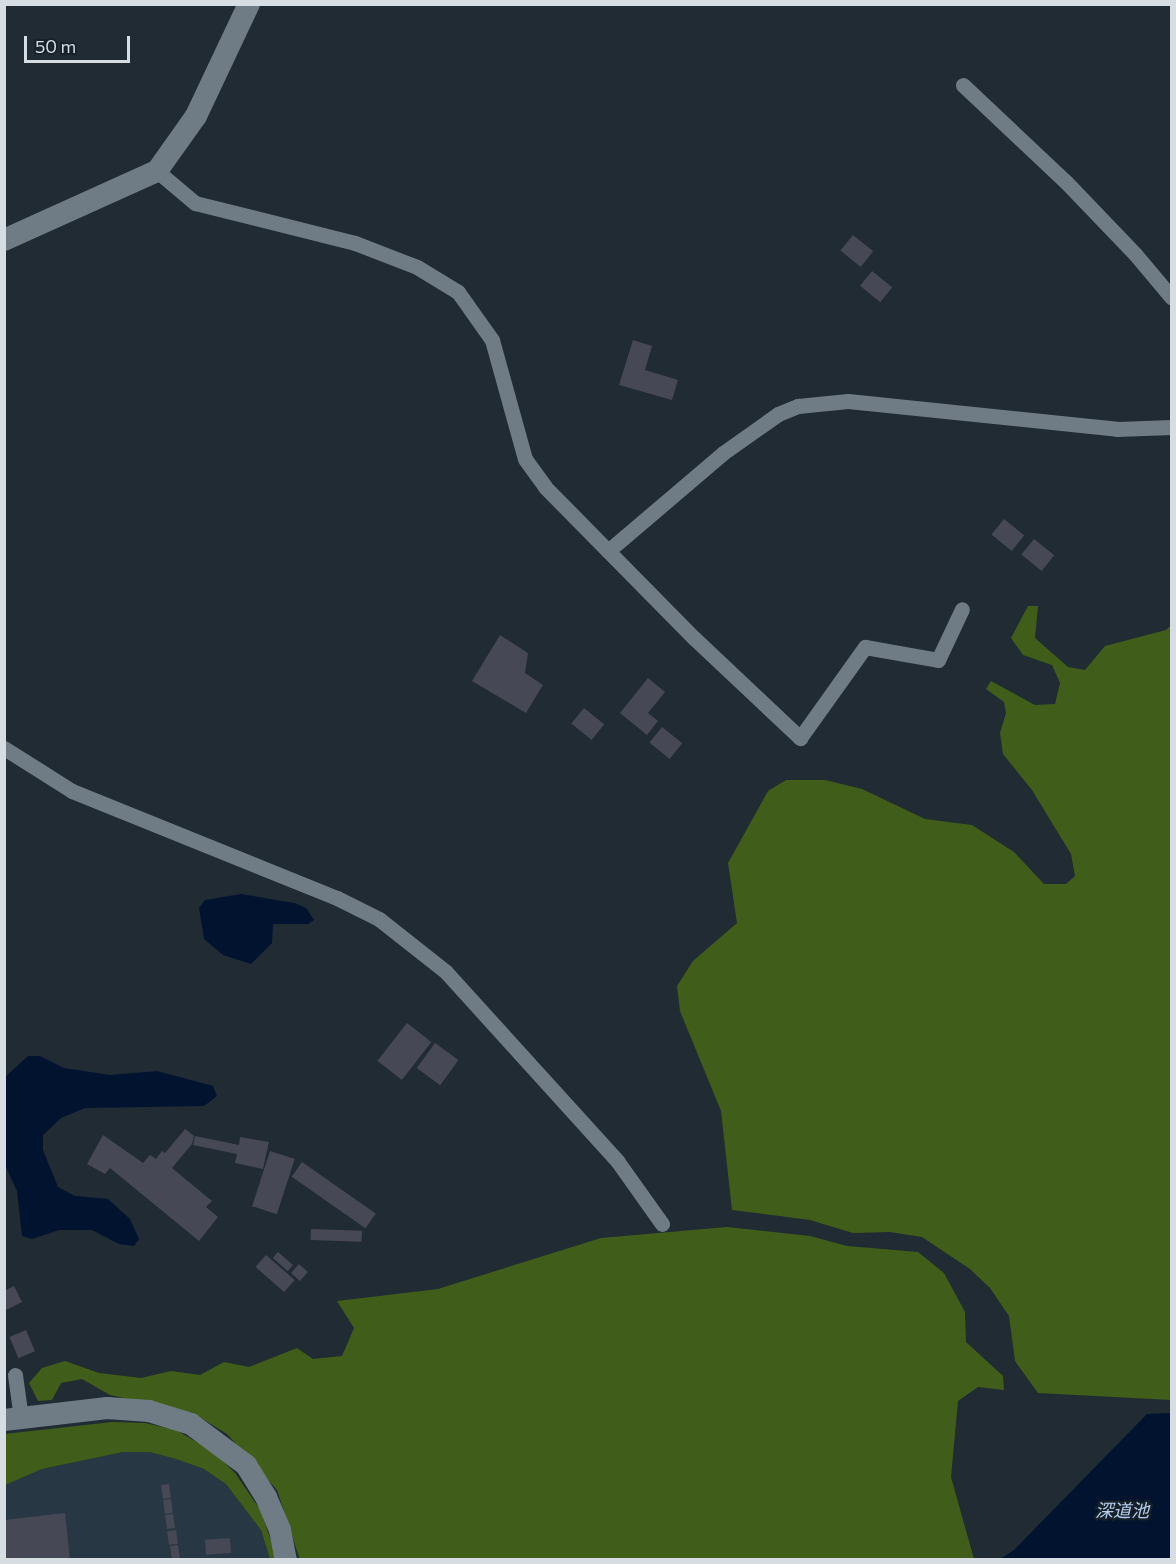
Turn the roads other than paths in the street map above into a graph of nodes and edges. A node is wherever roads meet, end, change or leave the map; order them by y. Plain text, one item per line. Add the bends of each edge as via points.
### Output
1 (249, 4) edge
2 (963, 85) dead end
3 (157, 171) junction
4 (4, 240) edge
5 (1172, 298) edge
6 (1172, 427) edge
7 (608, 551) junction
8 (962, 609) dead end
9 (4, 748) edge
10 (662, 1224) dead end
11 (15, 1375) dead end
12 (13, 1419) edge
13 (286, 1560) edge

1 - 3 street via 196,116
2 - 5 street via 1073,190
3 - 4 street
3 - 7 street via 195,203 355,243 417,267 458,292 492,340 525,459 545,487
6 - 7 street via 1117,429 848,401 798,406 778,414 723,453
7 - 8 street via 800,738 865,647 938,660
9 - 10 street via 72,791 337,898 389,926 446,972 618,1162
11 - 12 street
12 - 13 street via 107,1408 149,1411 191,1424 246,1465 280,1530

